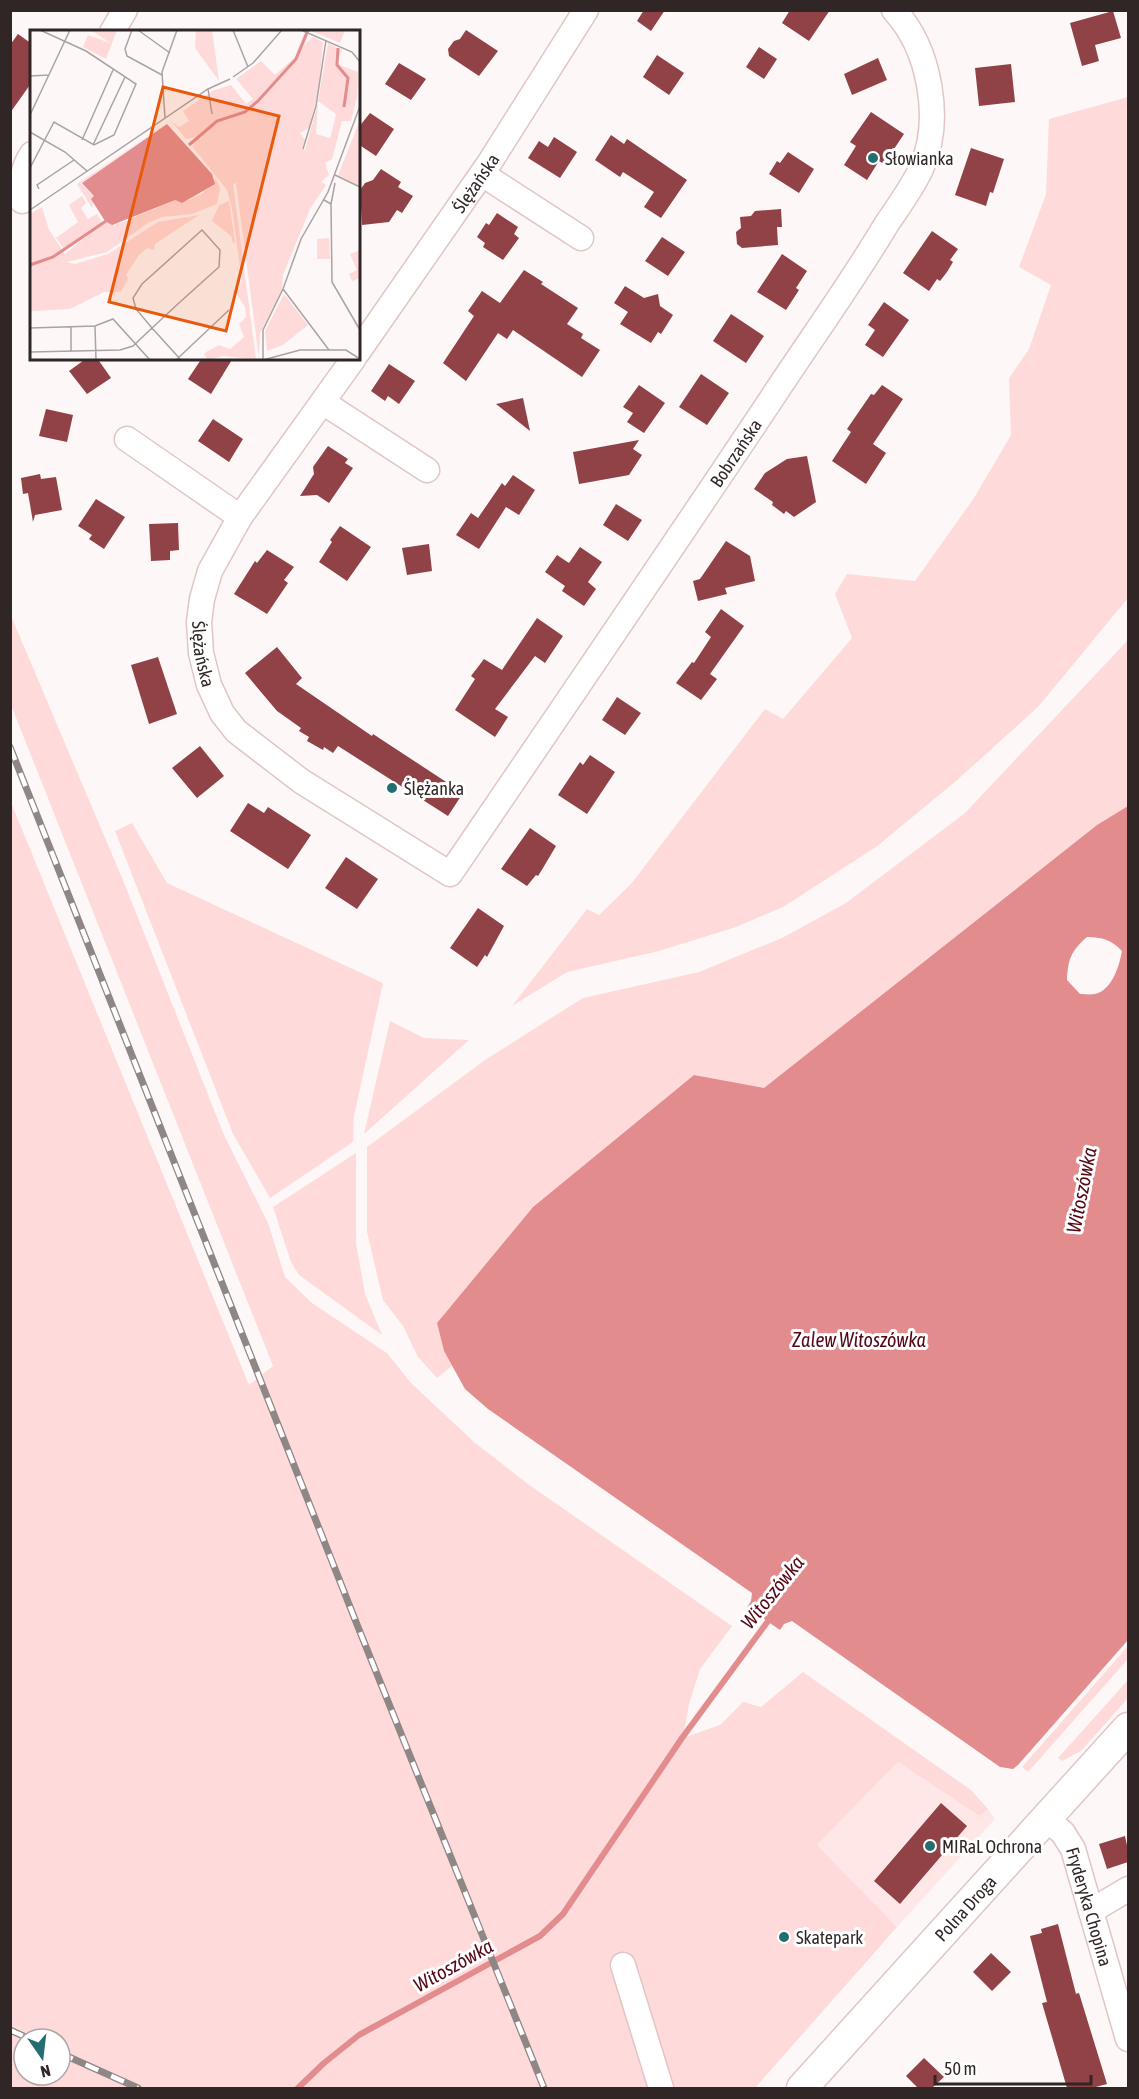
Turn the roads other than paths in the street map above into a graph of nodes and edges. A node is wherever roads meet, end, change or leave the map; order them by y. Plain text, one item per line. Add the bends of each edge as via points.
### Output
1 (125, 10) edge
2 (586, 10) edge
3 (894, 10) edge
4 (113, 30) edge
5 (30, 157) edge
6 (482, 174) junction
7 (22, 201) dead end
8 (581, 238) dead end
9 (360, 349) edge
10 (353, 360) edge
11 (324, 403) junction
12 (127, 439) dead end
13 (427, 470) dead end
14 (240, 517) junction
15 (450, 874) joint
16 (1128, 1728) edge
17 (1047, 1819) junction
18 (1128, 1889) edge
19 (1091, 1911) junction
20 (623, 1965) dead end
21 (1128, 2039) edge
22 (661, 2088) edge
23 (802, 2088) edge

1 - 4 street
2 - 6 street, Ślężańska
3 - 15 street, Bobrzańska via 918,48 927,71 932,129 921,168 753,427
5 - 7 street via 21,185
6 - 8 street
6 - 9 street, Ślężańska
10 - 11 street, Ślężańska
11 - 13 street
11 - 14 street, Ślężańska
12 - 14 street
14 - 15 street, Ślężańska via 210,571 202,599 201,653 209,685 222,713 245,739 301,781
16 - 17 street, Polna Droga
17 - 19 street, Fryderyka Chopina via 1073,1849
17 - 23 street, Polna Droga
18 - 19 street
19 - 21 street, Fryderyka Chopina
20 - 22 street

